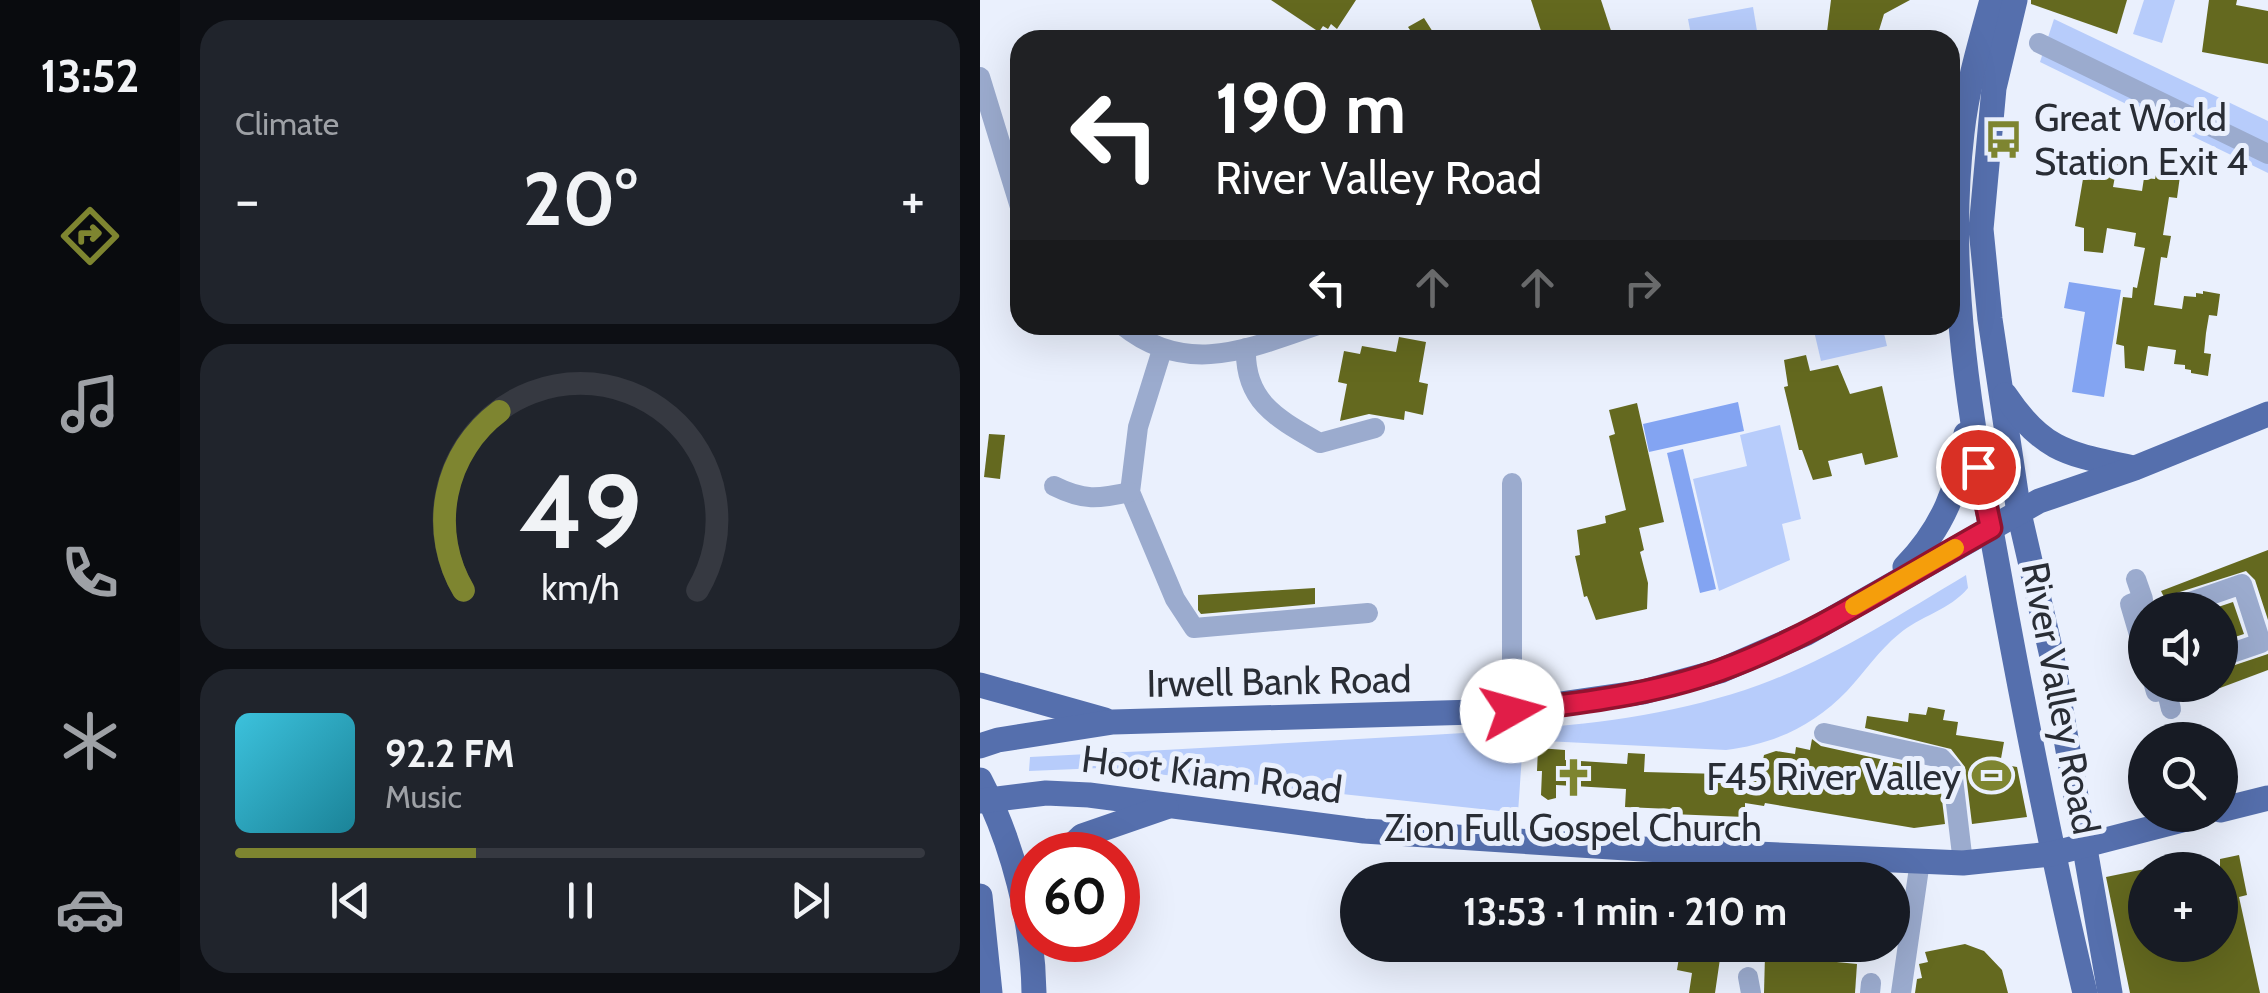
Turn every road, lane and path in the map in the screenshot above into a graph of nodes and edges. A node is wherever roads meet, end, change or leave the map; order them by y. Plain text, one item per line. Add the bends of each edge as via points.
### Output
1 (1992, 0) edge
2 (2015, 0) edge
3 (2039, 43) dead end
4 (980, 77) edge
5 (1966, 135) edge
6 (2268, 154) edge
7 (1010, 174) edge
8 (1960, 177) edge
9 (1960, 292) edge
10 (1138, 335) edge
11 (1275, 335) edge
12 (1246, 348) junction
13 (1162, 350) junction
14 (1999, 386) junction
15 (1969, 404) junction
16 (2268, 414) edge
17 (1376, 428) dead end
18 (2135, 468) junction
19 (1512, 483) dead end
20 (1054, 486) dead end
21 (1130, 492) junction
22 (2019, 513) junction
23 (1991, 528) junction
24 (2136, 579) dead end
25 (1884, 588) junction
26 (2140, 592) edge
27 (2219, 592) edge
28 (1368, 613) dead end
29 (2238, 651) edge
30 (980, 685) edge
31 (2169, 702) edge
32 (2171, 709) dead end
33 (1512, 711) junction
34 (1113, 722) junction
35 (1824, 734) dead end
36 (980, 746) edge
37 (983, 793) edge
38 (2268, 798) edge
39 (1175, 804) junction
40 (2238, 806) edge
41 (1094, 832) edge
42 (2137, 832) edge
43 (2083, 846) junction
44 (2051, 854) junction
45 (1010, 862) edge
46 (1920, 862) junction
47 (1963, 863) junction
48 (980, 896) edge
49 (983, 932) edge
50 (1032, 962) edge
51 (990, 993) edge
52 (1034, 993) edge
53 (1902, 993) edge
54 (2086, 993) edge
55 (2110, 993) edge

1 - 5 main road, River Valley Road via 1969,84
2 - 5 main road, River Valley Road
3 - 6 street
4 - 7 street
5 - 8 main road, River Valley Road
5 - 14 main road, River Valley Road
9 - 15 main road, River Valley Road
10 - 13 street
11 - 12 street
12 - 13 street via 1209,356
12 - 17 street via 1246,374 1280,420 1320,443
13 - 21 street via 1138,428
14 - 18 main road via 2045,441
14 - 22 main road, River Valley Road
15 - 23 main road, River Valley Road
15 - 25 main road via 1950,505 1920,552
16 - 18 main road, Irwell Bank Road
18 - 22 main road, Irwell Bank Road
19 - 33 street
20 - 21 street via 1096,499
21 - 28 street via 1194,628
22 - 23 main road, Irwell Bank Road
22 - 43 main road, River Valley Road via 2051,652
23 - 25 main road, Irwell Bank Road
23 - 44 main road, River Valley Road
24 - 26 street
25 - 33 main road, Irwell Bank Road via 1807,633 1720,671 1644,692
27 - 29 street via 2242,584 2261,643
30 - 34 main road
31 - 32 street
33 - 34 main road, Irwell Bank Road
34 - 36 main road, Irwell Bank Road
35 - 47 street via 1948,764
37 - 39 main road, Hoot Kiam Road
37 - 45 main road
38 - 40 main road
39 - 41 main road
39 - 46 main road, Hoot Kiam Road via 1380,832
42 - 43 main road, Hoot Kiam Road
43 - 44 main road, Hoot Kiam Road
43 - 55 main road, River Valley Road
44 - 47 main road, Hoot Kiam Road
44 - 54 main road, River Valley Road
46 - 47 main road, Hoot Kiam Road
46 - 53 street
48 - 49 main road
49 - 51 main road
50 - 52 main road

